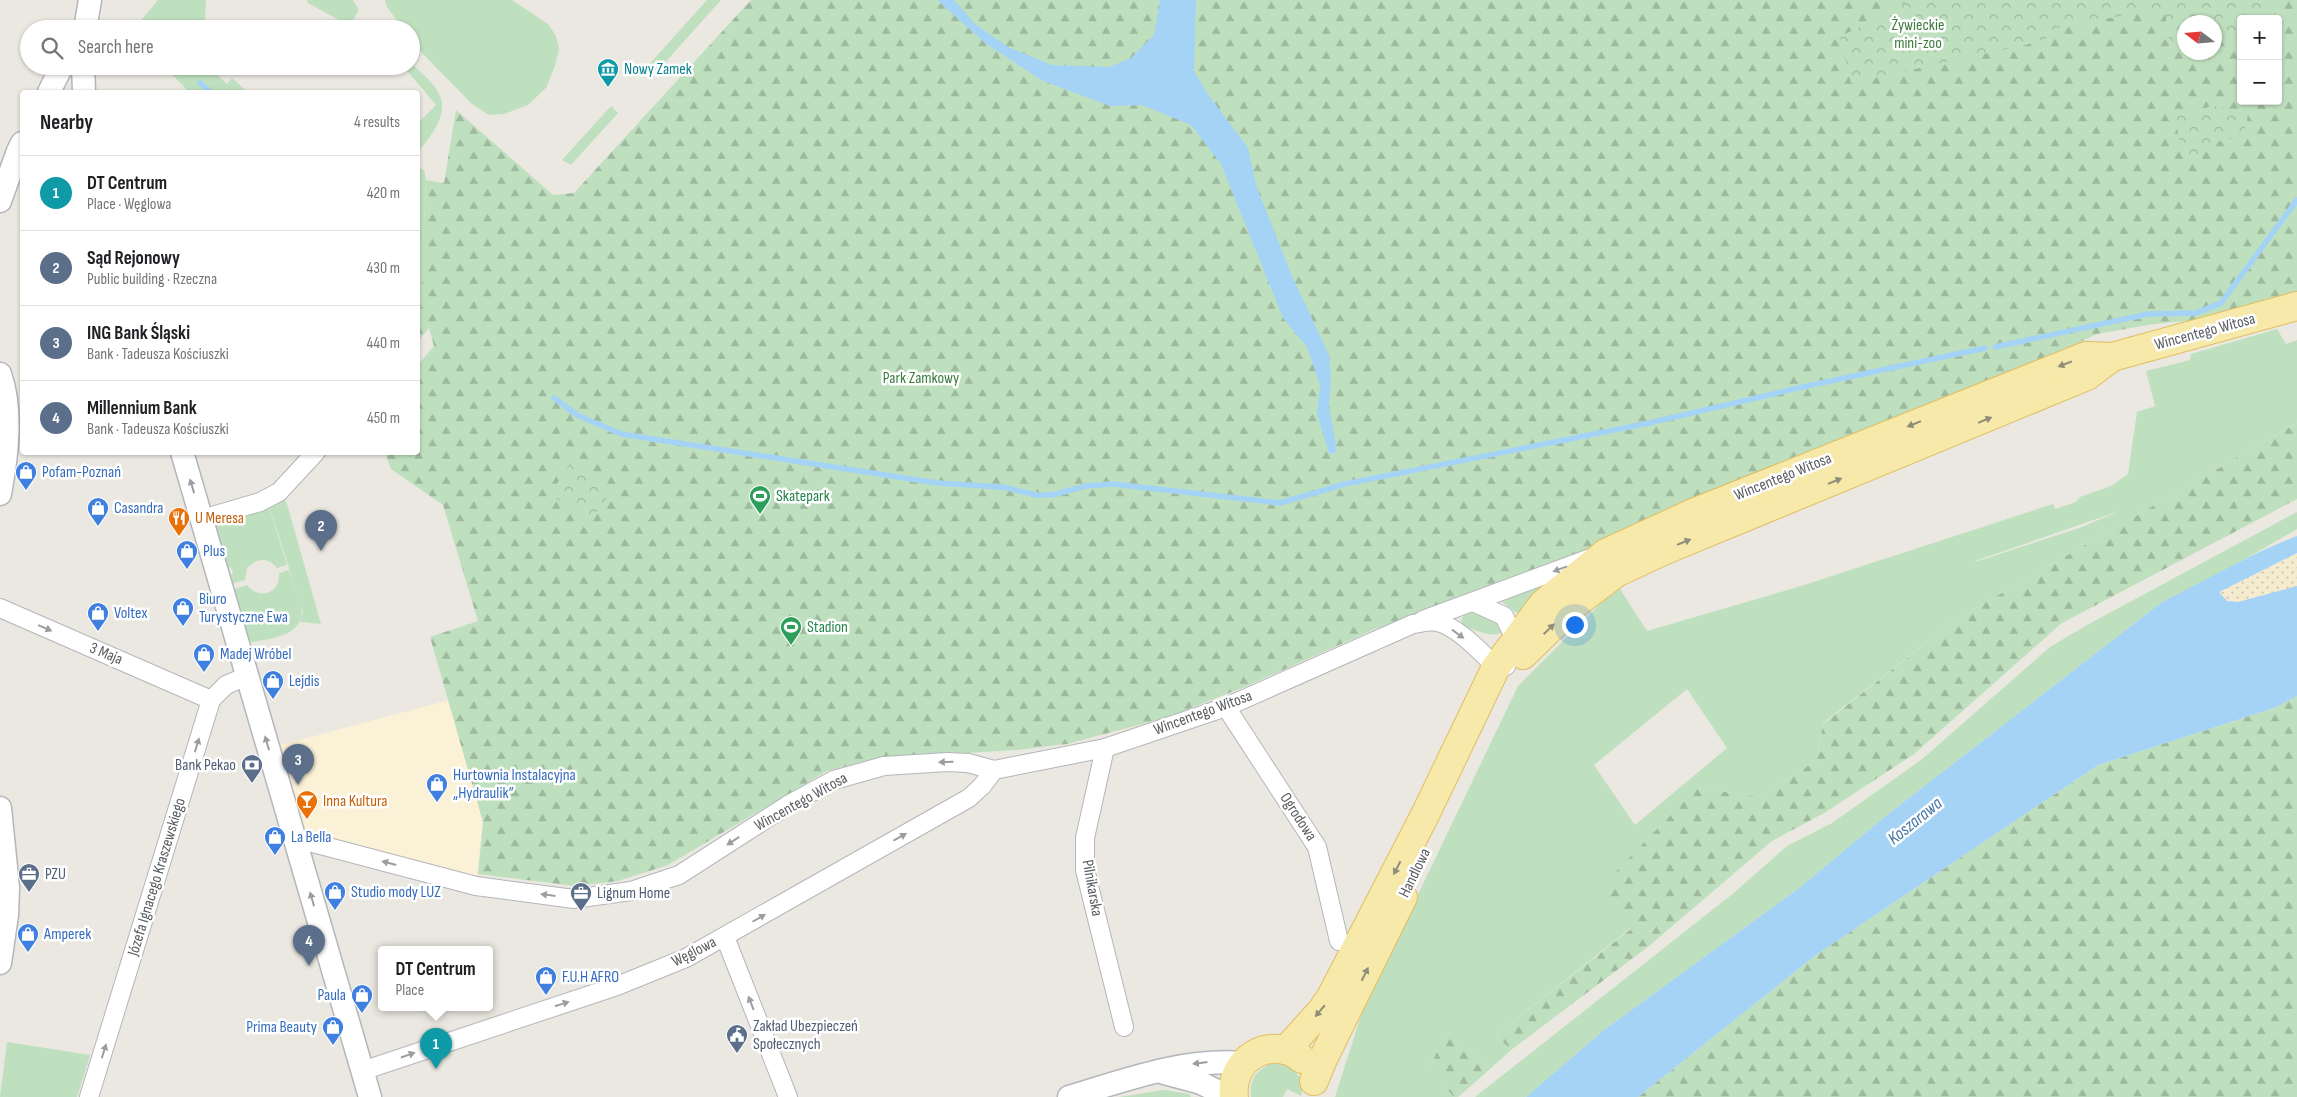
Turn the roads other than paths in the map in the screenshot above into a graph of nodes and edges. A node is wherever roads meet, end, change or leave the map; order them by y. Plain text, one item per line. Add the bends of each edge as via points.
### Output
1 (58, 75) edge
2 (83, 75) edge
3 (50, 90) edge
4 (84, 90) edge
5 (20, 147) edge
6 (0, 170) edge
7 (0, 201) edge
8 (2297, 306) edge
9 (2112, 357) junction
10 (0, 374) edge
11 (183, 455) edge
12 (313, 455) edge
13 (0, 494) edge
14 (202, 519) junction
15 (1606, 553) junction
16 (1473, 602) junction
17 (0, 608) edge
18 (1413, 624) junction
19 (1509, 658) junction
20 (247, 676) junction
21 (211, 700) junction
22 (1226, 707) junction
23 (1105, 748) junction
24 (994, 770) junction
25 (0, 808) edge
26 (294, 838) junction
27 (725, 937) junction
28 (1339, 941) dead end
29 (0, 963) edge
30 (1124, 1027) dead end
31 (1286, 1050) junction
32 (1243, 1063) junction
33 (362, 1071) junction
34 (1158, 1072) junction
35 (1314, 1089) edge
36 (89, 1097) edge
37 (370, 1097) edge
38 (788, 1097) edge
39 (1069, 1097) edge
40 (1229, 1097) edge
41 (1234, 1097) edge

1 - 3 street
2 - 4 street
5 - 6 street
5 - 7 street
8 - 9 main road, Wincentego Witosa
9 -> 15 main road, Wincentego Witosa via 2086,356 2078,359 1693,513
19 -> 9 main road, Wincentego Witosa via 1523,655 1575,604 1616,573 2087,376
10 - 13 street via 7,407
14 -> 11 street
12 - 14 street via 279,492 260,502
14 - 20 street
15 -> 16 street
15 - 19 main road, Wincentego Witosa via 1543,604
16 - 18 street
16 - 19 street via 1504,616
17 -> 21 street, 3 Maja
18 -> 19 street, Wincentego Witosa via 1437,622 1473,645
18 - 22 street, Wincentego Witosa
19 -> 31 main road, Handlowa via 1331,997
35 -> 19 main road, Handlowa via 1323,1059
20 - 21 street via 226,685
26 -> 20 street
36 -> 21 street, Józefa Ignacego Kraszewskiego
22 - 23 street, Wincentego Witosa
22 - 28 street, Ogrodowa via 1317,847
23 - 24 street, Wincentego Witosa
23 - 30 street, Pilnikarska via 1085,838 1085,870
24 -> 26 street, Wincentego Witosa via 968,763 946,762 884,766 862,771 834,780 788,805 679,875 631,891 574,898 476,886
27 -> 24 street, Węglowa via 969,798
25 - 29 street via 8,886
33 -> 26 street
33 -> 27 street, Węglowa via 618,986 686,958
38 -> 27 street
31 - 32 main road via 1262,1050
31 - 35 main road via 1304,1062
32 -> 34 street via 1206,1062
32 - 41 main road via 1236,1074
33 - 37 street
34 - 39 street
34 - 40 street via 1201,1083

